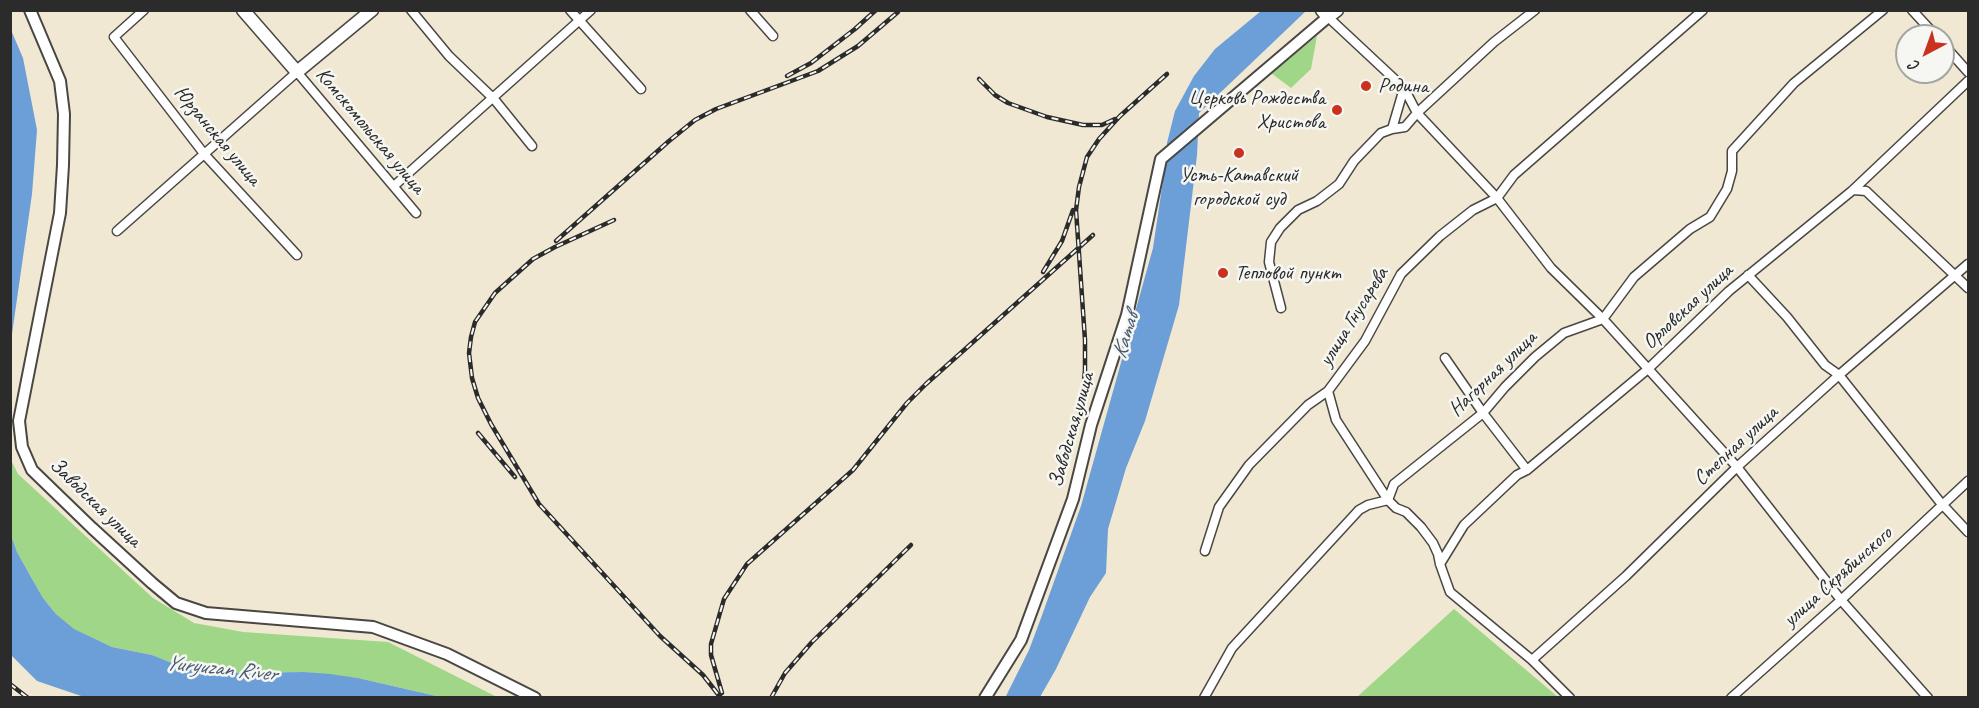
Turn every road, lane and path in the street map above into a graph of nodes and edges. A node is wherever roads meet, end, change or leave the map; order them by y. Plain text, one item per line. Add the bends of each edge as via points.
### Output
1 (30, 10) edge
2 (144, 10) edge
3 (243, 10) edge
4 (372, 10) edge
5 (411, 10) edge
6 (570, 10) edge
7 (591, 10) edge
8 (750, 10) edge
9 (1535, 10) edge
10 (1703, 10) edge
11 (1883, 10) edge
12 (1912, 10) edge
13 (1329, 13) edge
14 (579, 21) junction
15 (1925, 24) edge
16 (773, 36) dead end
17 (1955, 57) edge
18 (297, 72) junction
19 (1968, 72) edge
20 (1968, 81) edge
21 (1404, 88) junction
22 (641, 89) dead end
23 (494, 99) junction
24 (1417, 113) junction
25 (1392, 129) junction
26 (532, 146) dead end
27 (205, 155) junction
28 (395, 185) junction
29 (1853, 190) junction
30 (1497, 198) junction
31 (416, 213) dead end
32 (117, 231) dead end
33 (297, 255) dead end
34 (1968, 264) edge
35 (1748, 275) junction
36 (1955, 275) junction
37 (1968, 288) edge
38 (1281, 308) dead end
39 (1603, 319) junction
40 (1445, 358) dead end
41 (1648, 369) junction
42 (1839, 375) junction
43 (1328, 391) junction
44 (1483, 413) junction
45 (1737, 467) junction
46 (1527, 470) junction
47 (1968, 481) edge
48 (1388, 500) junction
49 (1943, 505) junction
50 (1968, 532) edge
51 (1205, 551) dead end
52 (1440, 564) junction
53 (1841, 600) junction
54 (1532, 660) junction
55 (535, 698) edge
56 (985, 698) edge
57 (1203, 698) edge
58 (1570, 698) edge
59 (1731, 698) edge
60 (1928, 698) edge

1 - 55 street, Заводская улица via 60,81 63,114 60,213 19,421 22,447 32,470 176,603 206,613 374,627 447,654
2 - 27 street, Юрзанская улица via 114,36
3 - 18 main road
4 - 18 main road
5 - 23 street via 449,56
6 - 14 street
7 - 14 street
8 - 16 street
9 - 24 street
10 - 30 street, улица Гнусарева via 1514,176
11 - 39 street via 1794,83 1765,114 1732,152 1727,189 1710,217 1634,277
12 - 15 street
13 - 21 street
13 - 56 street, Заводская улица via 1161,159 1127,315 1091,425 1073,500 1021,640
14 - 22 street
14 - 23 street
17 - 19 street
18 - 27 street
18 - 28 street, Комскомольская улица
20 - 29 street, Орловская улица
21 - 24 street
21 - 25 street
23 - 26 street
23 - 28 street
24 - 25 street via 1405,127
24 - 30 street
25 - 38 street via 1382,133 1354,161 1339,184 1298,210 1271,242 1269,262
27 - 32 street
27 - 33 street, Юрзанская улица
28 - 31 street, Комскомольская улица
29 - 35 street, Орловская улица
29 - 36 street via 1866,191
30 - 39 street via 1551,268
30 - 43 street, улица Гнусарева via 1473,210 1440,236 1401,274 1365,341
34 - 36 street, Степная улица
35 - 41 street, Орловская улица
35 - 42 street via 1825,365
36 - 37 street
36 - 42 street, Степная улица
39 - 41 street
39 - 44 street, Нагорная улица via 1564,333 1535,357
40 - 44 street
41 - 45 street
41 - 46 street, Орловская улица
42 - 45 street, Степная улица
42 - 49 street
43 - 48 street via 1336,420
43 - 51 street, улица Гнусарева via 1308,405 1249,465 1219,507
44 - 46 street
44 - 48 street, Нагорная улица via 1394,484
45 - 53 street
45 - 54 street, Степная улица via 1626,576
46 - 52 street, Орловская улица via 1516,475 1464,525
47 - 49 street, улица Скрябинского
48 - 52 street via 1421,527
48 - 57 street via 1359,510 1232,648
49 - 50 street
49 - 53 street, улица Скрябинского
52 - 54 street via 1450,592
53 - 59 street, улица Скрябинского
53 - 60 street
54 - 58 street

